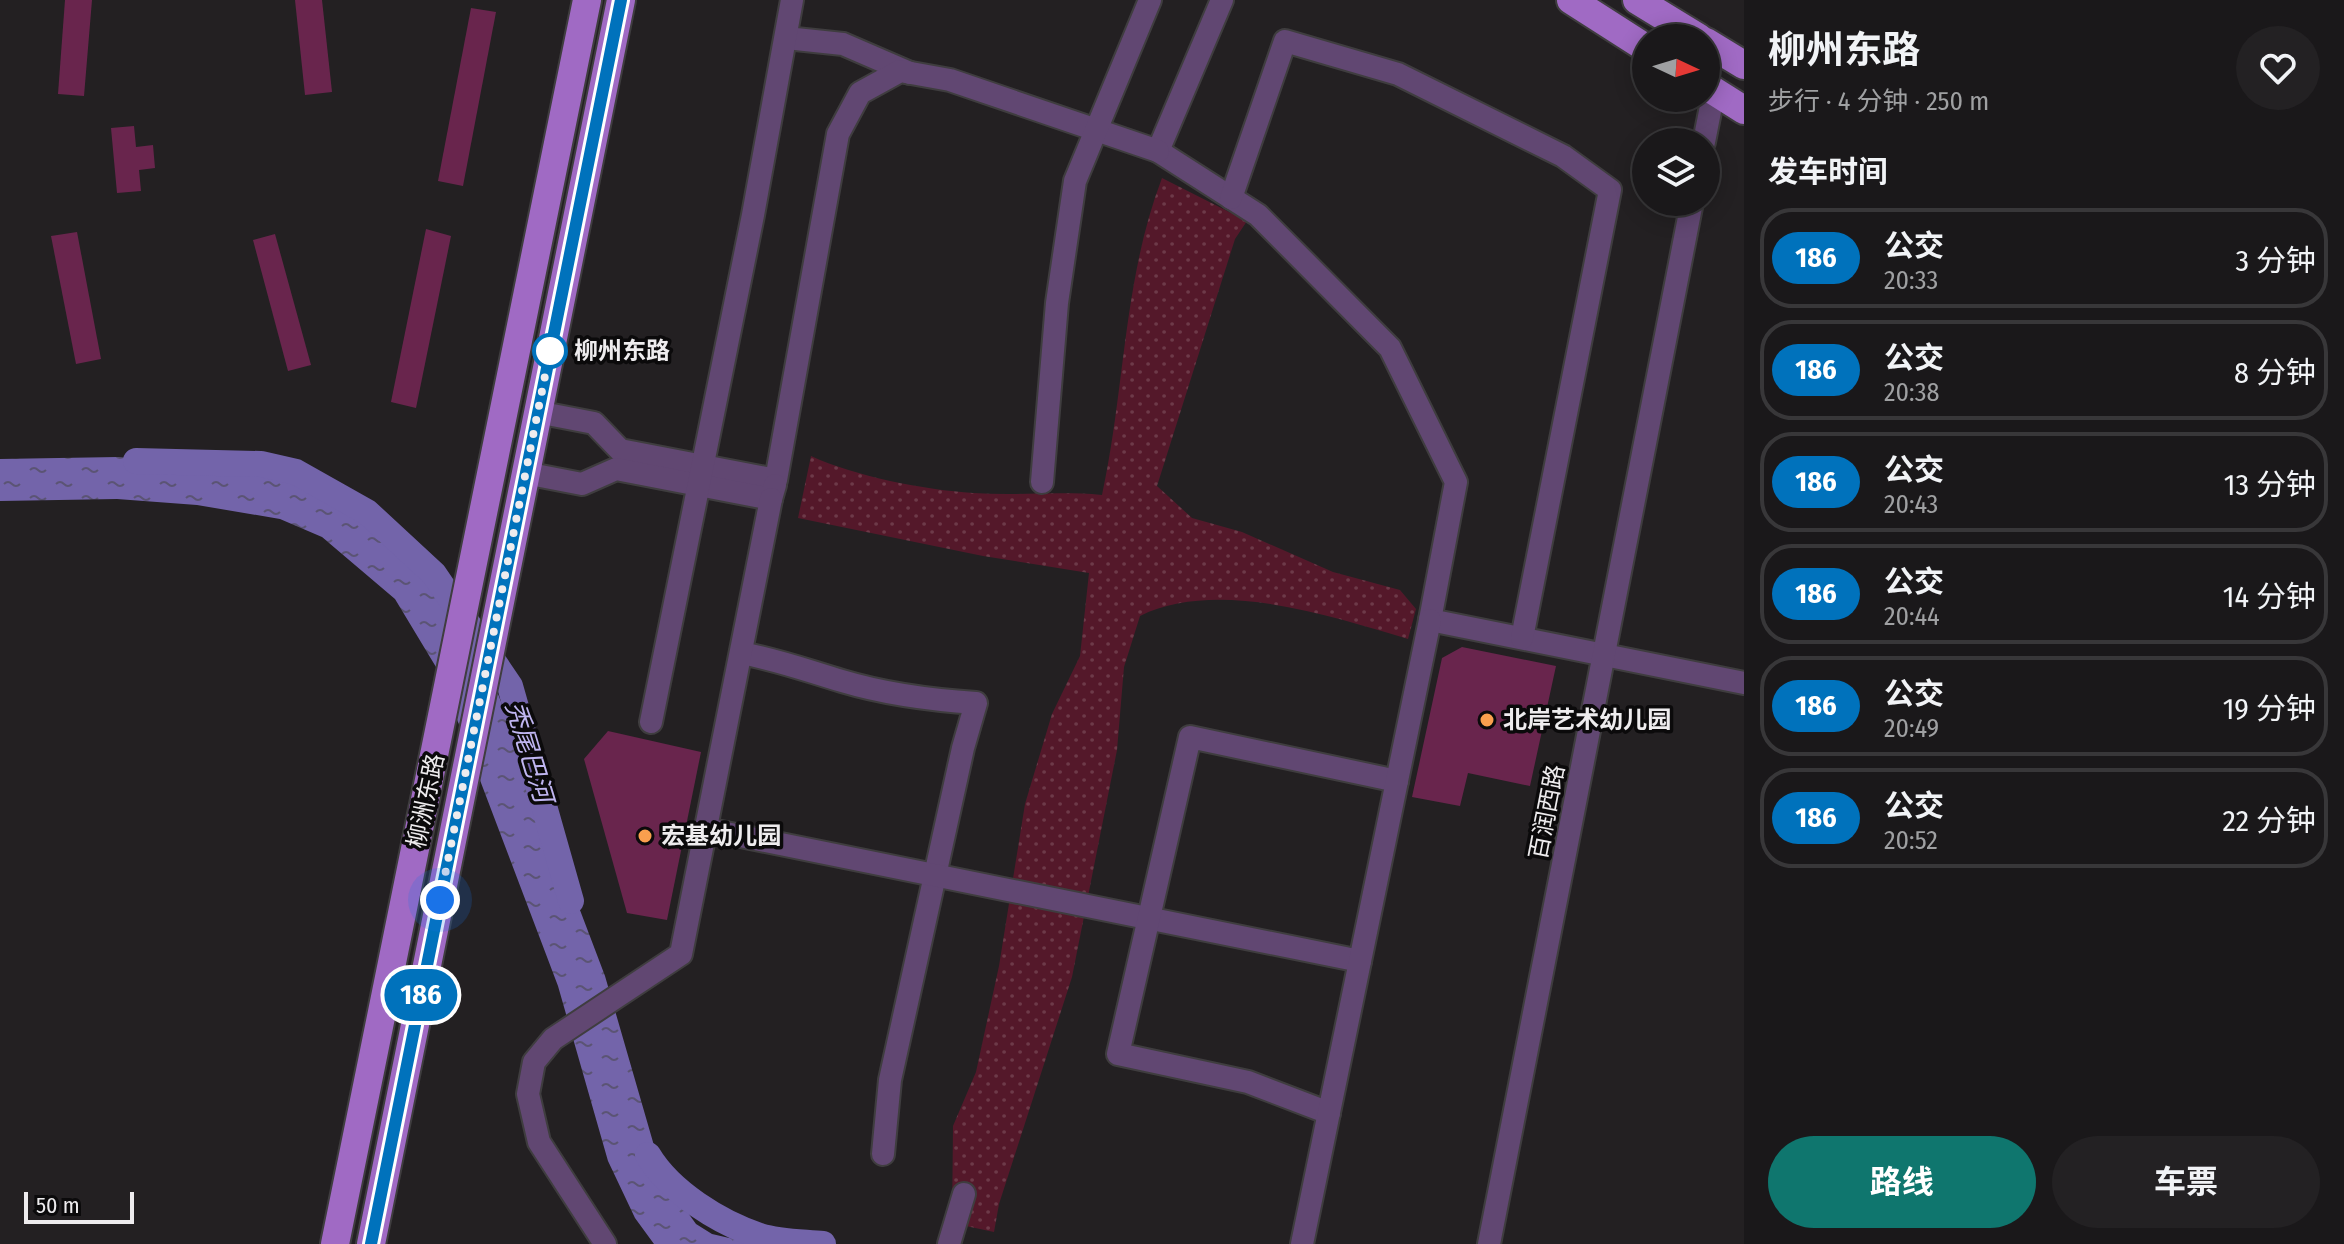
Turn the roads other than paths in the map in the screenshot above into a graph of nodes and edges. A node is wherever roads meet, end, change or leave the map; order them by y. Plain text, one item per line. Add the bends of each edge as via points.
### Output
1 (587, 0) edge
2 (621, 0) edge
3 (792, 0) edge
4 (1150, 0) edge
5 (1222, 0) edge
6 (1571, 0) edge
7 (1642, 1) edge
8 (1677, 24) edge
9 (786, 38) junction
10 (1632, 39) edge
11 (1720, 50) edge
12 (1744, 65) edge
13 (910, 73) junction
14 (1720, 95) edge
15 (1744, 110) edge
16 (1097, 131) junction
17 (1158, 151) junction
18 (1231, 198) junction
19 (1689, 216) edge
20 (537, 412) junction
21 (525, 473) junction
22 (701, 475) junction
23 (1042, 482) dead end
24 (774, 489) junction
25 (1430, 620) junction
26 (1522, 638) junction
27 (741, 653) junction
28 (1604, 655) junction
29 (1744, 683) edge
30 (651, 722) dead end
31 (1397, 781) junction
32 (706, 829) junction
33 (935, 876) junction
34 (1147, 919) junction
35 (1360, 961) junction
36 (1329, 1113) junction
37 (883, 1154) dead end
38 (964, 1194) dead end
39 (1304, 1236) edge
40 (1490, 1240) edge
41 (335, 1244) edge
42 (371, 1244) edge
43 (605, 1244) edge
44 (949, 1244) edge

1 - 41 main road, 柳洲东路
2 - 20 main road, 柳洲东路
3 - 9 street
4 - 16 street
5 - 17 street
6 - 10 main road
7 - 8 main road
9 - 13 street via 843,44
9 - 22 street
11 - 12 main road
13 - 16 street via 950,80
13 - 24 street via 900,71 860,93 838,134
14 - 15 main road
16 - 17 street
16 - 23 street via 1075,181 1057,303
17 - 18 street
18 - 25 street via 1258,215 1390,348 1456,482
18 - 26 street via 1285,41 1398,74 1563,156 1610,190
19 - 28 street, 百润西路
20 - 21 main road, 柳洲东路
20 - 22 street via 594,423 620,450
21 - 22 street via 582,484 616,469
21 - 42 main road, 柳洲东路
22 - 24 street
22 - 30 street
24 - 27 street
25 - 26 street
25 - 31 street
26 - 28 street
27 - 32 street
27 - 33 street via 791,662 871,688 976,703
28 - 29 street
28 - 40 street, 百润西路
31 - 34 street via 1190,737
31 - 35 street
32 - 33 street
32 - 43 street via 681,954 553,1039 534,1062 528,1094 539,1142
33 - 34 street
33 - 37 street via 890,1080
34 - 35 street
34 - 36 street via 1118,1054 1248,1082
35 - 36 street
36 - 39 street
38 - 44 street

